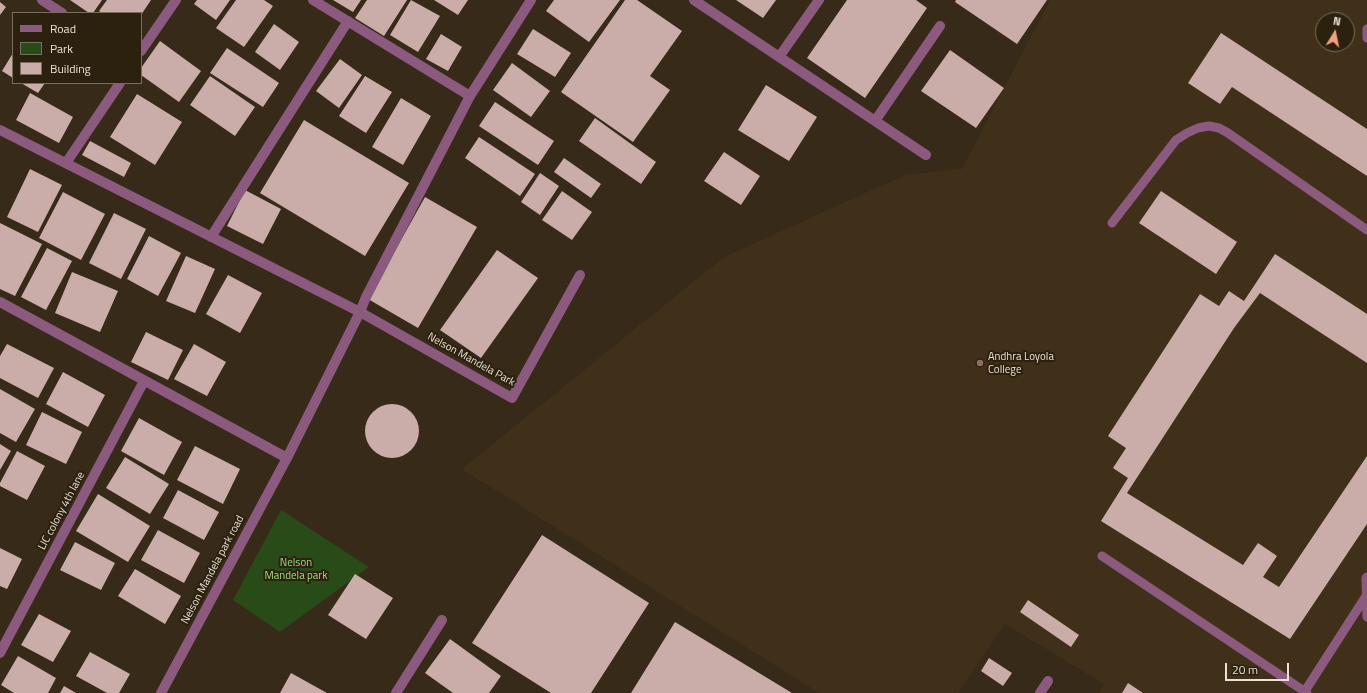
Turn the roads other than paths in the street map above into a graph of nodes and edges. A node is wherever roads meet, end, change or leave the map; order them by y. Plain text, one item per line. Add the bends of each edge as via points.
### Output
1 (42, 0) edge
2 (176, 0) edge
3 (313, 0) edge
4 (531, 0) edge
5 (694, 0) edge
6 (819, 0) edge
7 (60, 12) edge
8 (348, 21) junction
9 (940, 26) dead end
10 (1367, 29) edge
11 (1367, 38) edge
12 (142, 50) edge
13 (779, 57) junction
14 (119, 84) edge
15 (470, 96) junction
16 (875, 121) junction
17 (0, 130) edge
18 (926, 155) dead end
19 (66, 164) junction
20 (1112, 223) dead end
21 (1367, 230) edge
22 (211, 237) junction
23 (580, 275) dead end
24 (1, 306) edge
25 (360, 312) junction
26 (144, 381) junction
27 (286, 458) junction
28 (1102, 556) dead end
29 (1367, 577) edge
30 (1366, 596) edge
31 (1367, 617) edge
32 (442, 620) dead end
33 (0, 653) edge
34 (1048, 681) dead end
35 (1306, 692) edge
36 (161, 693) edge
37 (396, 693) edge
38 (1040, 693) edge

1 - 7 street
2 - 12 street
3 - 8 street
4 - 15 street, Nelson Mandela park road
5 - 13 street
6 - 13 street
8 - 15 street
8 - 22 street
9 - 16 street
10 - 11 lane
13 - 16 street
14 - 19 street
15 - 25 street, Nelson Mandela park road
16 - 18 street
17 - 19 street
19 - 22 street
20 - 21 lane via 1176,140 1198,128 1209,126 1228,133
22 - 25 street
23 - 25 street, Nelson Mandela Park via 512,398
24 - 26 street
25 - 27 street, Nelson Mandela park road
26 - 27 street
26 - 33 street, LIC colony 4th lane
27 - 36 street, Nelson Mandela park road
28 - 35 lane
29 - 30 lane
30 - 31 lane
30 - 35 lane
32 - 37 street
34 - 38 street

